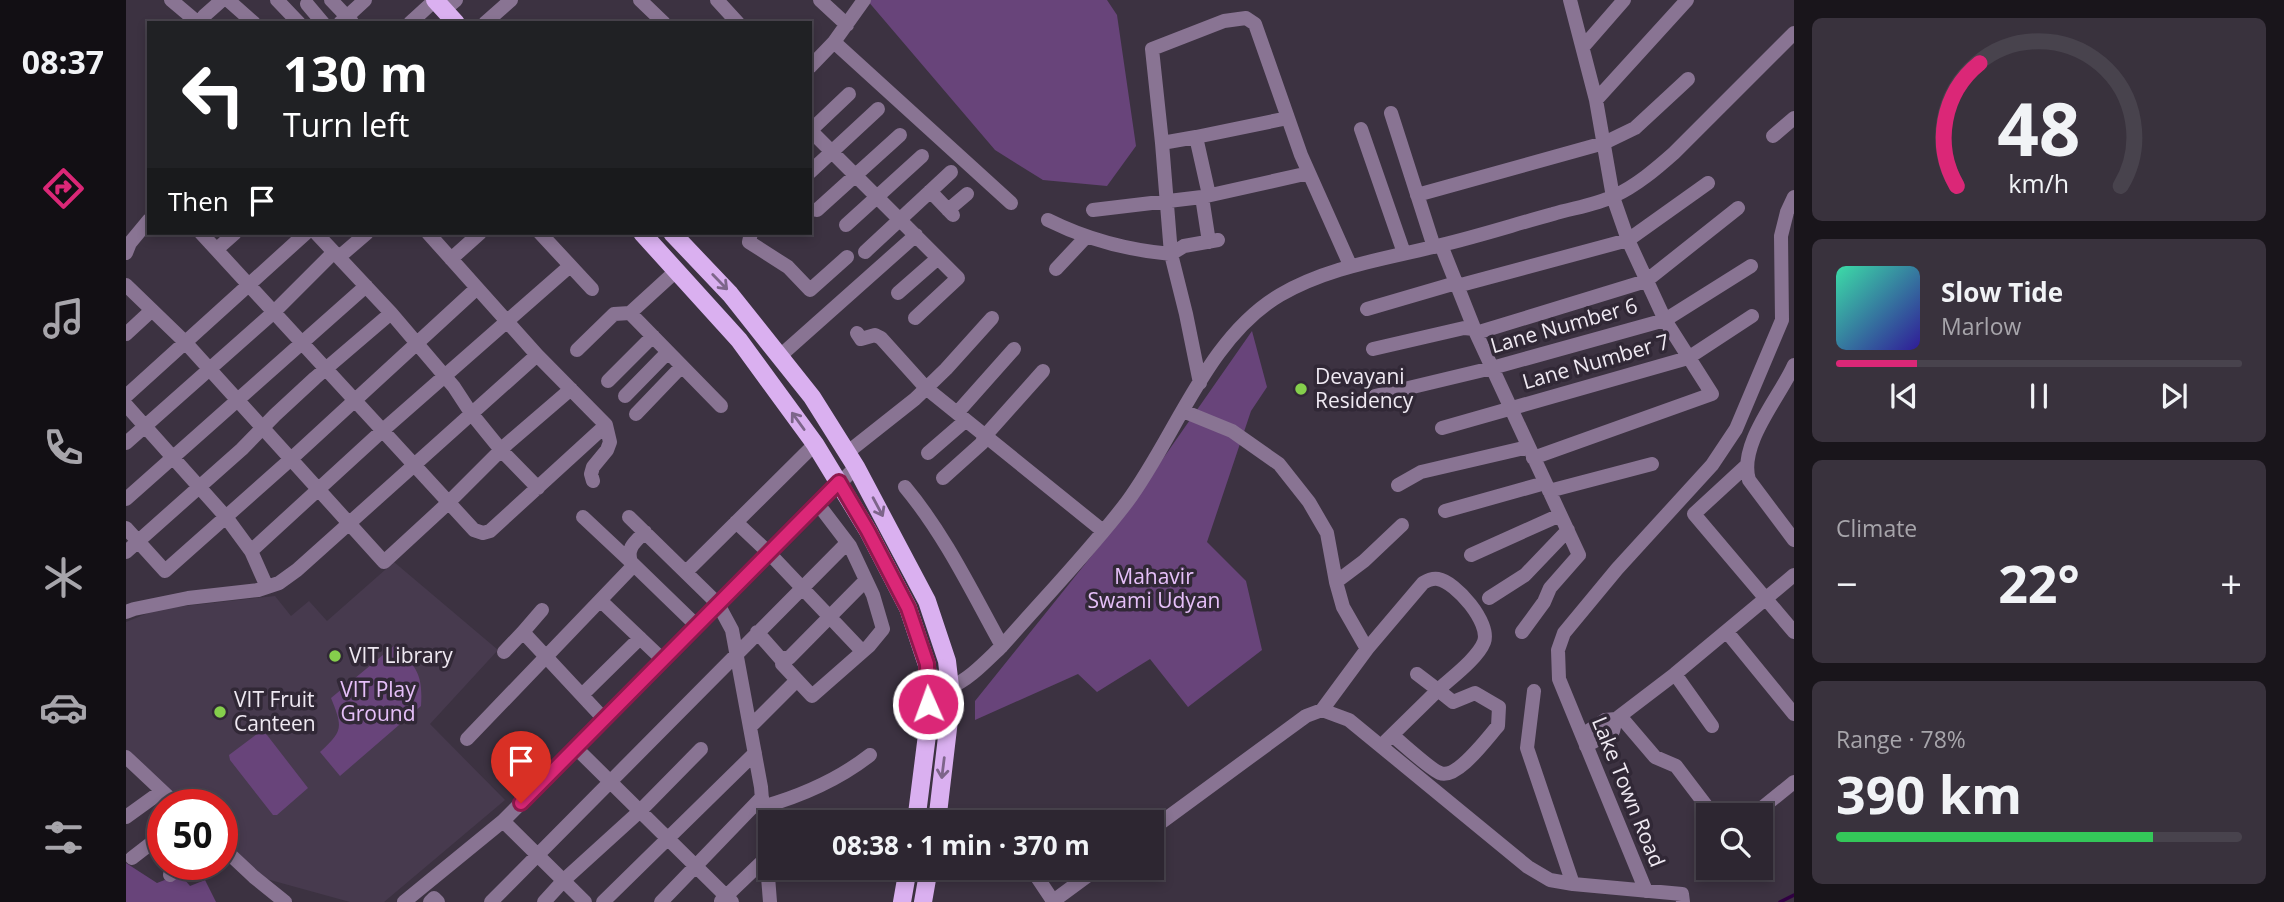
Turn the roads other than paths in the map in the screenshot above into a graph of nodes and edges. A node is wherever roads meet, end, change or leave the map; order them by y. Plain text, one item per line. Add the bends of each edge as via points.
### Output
1 (171, 0) edge
2 (222, 0) edge
3 (228, 0) edge
4 (277, 0) edge
5 (331, 0) edge
6 (365, 0) edge
7 (511, 0) edge
8 (640, 0) edge
9 (717, 0) edge
10 (820, 0) edge
11 (864, 0) edge
12 (1570, 0) edge
13 (1624, 0) edge
14 (1687, 0) edge
15 (307, 4) dead end
16 (445, 7) edge
17 (196, 21) edge
18 (204, 21) edge
19 (252, 21) edge
20 (297, 21) edge
21 (321, 21) edge
22 (347, 21) edge
23 (414, 21) edge
24 (487, 21) edge
25 (662, 21) edge
26 (736, 21) edge
27 (847, 25) junction
28 (1794, 33) edge
29 (834, 42) junction
30 (1583, 47) junction
31 (812, 65) edge
32 (1688, 79) dead end
33 (849, 94) dead end
34 (1596, 100) junction
35 (878, 109) dead end
36 (1391, 113) dead end
37 (1287, 118) junction
38 (1794, 118) edge
39 (812, 129) edge
40 (1361, 129) dead end
41 (812, 133) edge
42 (900, 135) dead end
43 (1773, 136) dead end
44 (1196, 137) junction
45 (1162, 143) junction
46 (1604, 143) junction
47 (831, 151) junction
48 (922, 156) dead end
49 (812, 170) edge
50 (951, 172) dead end
51 (1309, 173) junction
52 (856, 176) junction
53 (1708, 183) dead end
54 (930, 191) junction
55 (967, 194) dead end
56 (1417, 195) junction
57 (1206, 196) junction
58 (877, 197) junction
59 (1613, 197) junction
60 (1794, 197) edge
61 (1167, 202) junction
62 (1011, 203) dead end
63 (1738, 208) dead end
64 (817, 210) dead end
65 (1093, 210) dead end
66 (901, 220) junction
67 (1048, 220) dead end
68 (147, 222) edge
69 (846, 225) dead end
70 (203, 235) edge
71 (233, 235) edge
72 (304, 235) edge
73 (318, 235) edge
74 (364, 235) edge
75 (430, 235) edge
76 (478, 235) edge
77 (543, 235) edge
78 (644, 235) edge
79 (674, 235) edge
80 (751, 235) edge
81 (916, 235) junction
82 (1086, 237) junction
83 (1628, 240) junction
84 (1437, 246) junction
85 (217, 249) junction
86 (865, 252) dead end
87 (126, 253) edge
88 (1404, 253) junction
89 (336, 254) junction
90 (1171, 254) junction
91 (847, 257) dead end
92 (938, 258) junction
93 (451, 259) junction
94 (1350, 265) junction
95 (570, 266) junction
96 (1751, 266) dead end
97 (1056, 269) dead end
98 (676, 271) junction
99 (1646, 281) junction
100 (249, 284) junction
101 (1457, 284) junction
102 (126, 285) edge
103 (366, 286) junction
104 (477, 288) junction
105 (593, 289) dead end
106 (898, 293) dead end
107 (1367, 309) dead end
108 (152, 310) junction
109 (274, 312) junction
110 (391, 313) junction
111 (630, 313) junction
112 (1788, 314) edge
113 (1752, 316) dead end
114 (915, 318) dead end
115 (992, 318) dead end
116 (1665, 320) junction
117 (507, 321) junction
118 (1475, 331) junction
119 (857, 333) dead end
120 (126, 334) edge
121 (653, 336) junction
122 (185, 342) junction
123 (302, 343) junction
124 (417, 344) junction
125 (1014, 349) dead end
126 (1373, 349) dead end
127 (577, 350) dead end
128 (668, 352) junction
129 (537, 355) junction
130 (780, 356) junction
131 (1688, 358) junction
132 (682, 366) junction
133 (1492, 368) junction
134 (209, 369) junction
135 (326, 369) junction
136 (1793, 370) edge
137 (1042, 371) dead end
138 (444, 376) junction
139 (608, 381) dead end
140 (1200, 383) junction
141 (926, 388) junction
142 (571, 389) junction
143 (126, 396) edge
144 (625, 396) dead end
145 (1375, 396) dead end
146 (354, 399) junction
147 (237, 400) junction
148 (126, 405) edge
149 (721, 406) dead end
150 (1510, 408) junction
151 (1183, 411) junction
152 (471, 413) junction
153 (636, 414) dead end
154 (961, 417) junction
155 (606, 425) junction
156 (145, 426) junction
157 (262, 428) junction
158 (1442, 428) dead end
159 (382, 430) junction
160 (984, 437) junction
161 (126, 443) edge
162 (815, 444) junction
163 (501, 450) junction
164 (928, 453) dead end
165 (1531, 453) junction
166 (173, 457) junction
167 (290, 459) junction
168 (852, 459) junction
169 (1652, 464) dead end
170 (413, 465) junction
171 (1746, 466) junction
172 (943, 478) dead end
173 (593, 481) dead end
174 (839, 482) junction
175 (1398, 485) dead end
176 (199, 486) junction
177 (905, 487) dead end
178 (1547, 487) junction
179 (538, 488) junction
180 (318, 489) junction
181 (126, 499) edge
182 (448, 503) junction
183 (818, 504) junction
184 (1445, 512) dead end
185 (1560, 515) junction
186 (226, 517) junction
187 (583, 517) dead end
188 (629, 517) dead end
189 (736, 522) junction
190 (349, 524) junction
191 (1402, 525) dead end
192 (126, 528) edge
193 (1567, 530) junction
194 (1103, 531) junction
195 (645, 532) junction
196 (1794, 540) edge
197 (137, 541) junction
198 (848, 542) junction
199 (251, 551) junction
200 (126, 552) edge
201 (769, 553) junction
202 (1471, 555) dead end
203 (633, 564) junction
204 (686, 572) junction
205 (1794, 575) edge
206 (866, 580) junction
207 (1336, 582) junction
208 (267, 587) junction
209 (802, 588) junction
210 (1489, 598) dead end
211 (1765, 599) junction
212 (601, 601) junction
213 (718, 604) junction
214 (542, 610) dead end
215 (126, 612) edge
216 (830, 618) junction
217 (696, 626) junction
218 (523, 632) junction
219 (757, 632) junction
220 (1522, 632) dead end
221 (1727, 632) junction
222 (1794, 632) edge
223 (640, 638) junction
224 (1002, 646) junction
225 (1367, 649) junction
226 (862, 651) junction
227 (503, 652) dead end
228 (736, 653) junction
229 (547, 657) junction
230 (663, 660) junction
231 (782, 664) dead end
232 (1418, 674) dead end
233 (1675, 674) junction
234 (797, 680) junction
235 (950, 687) junction
236 (928, 689) junction
237 (1438, 690) junction
238 (1534, 691) dead end
239 (582, 695) junction
240 (1322, 710) junction
241 (1794, 714) edge
242 (1618, 718) junction
243 (604, 719) junction
244 (1712, 726) dead end
245 (750, 727) junction
246 (1392, 736) junction
247 (467, 739) dead end
248 (1584, 741) junction
249 (1380, 747) junction
250 (576, 748) junction
251 (701, 749) dead end
252 (755, 753) junction
253 (870, 755) dead end
254 (127, 760) edge
255 (611, 781) junction
256 (1794, 782) edge
257 (160, 789) edge
258 (147, 802) edge
259 (762, 802) junction
260 (1704, 803) edge
261 (1768, 803) edge
262 (763, 810) edge
263 (918, 810) edge
264 (938, 810) edge
265 (640, 811) junction
266 (126, 817) edge
267 (1164, 820) edge
268 (503, 821) junction
269 (668, 839) junction
270 (147, 846) edge
271 (538, 855) junction
272 (132, 858) dead end
273 (238, 863) edge
274 (696, 866) junction
275 (758, 866) edge
276 (564, 880) junction
277 (768, 880) edge
278 (906, 880) edge
279 (927, 880) edge
280 (1039, 880) edge
281 (1082, 880) edge
282 (1573, 884) junction
283 (1646, 891) junction
284 (273, 897) edge
285 (726, 900) edge
286 (1053, 901) edge
287 (285, 902) edge
288 (404, 902) edge
289 (430, 902) edge
290 (438, 902) edge
291 (491, 902) edge
292 (544, 902) edge
293 (585, 902) edge
294 (603, 902) edge
295 (661, 902) edge
296 (770, 902) edge
297 (902, 902) edge
298 (923, 902) edge
299 (1682, 902) edge

1 - 17 street
2 - 18 street
3 - 19 street
4 - 20 street
5 - 22 street
6 - 22 street
7 - 24 street
8 - 25 street
9 - 26 street
10 - 27 street
11 - 27 street
12 - 30 street
13 - 30 street
14 - 34 street
15 - 21 street
16 - 23 street
27 - 29 street
28 - 59 street via 1674,153
29 - 31 street
29 - 62 street
30 - 34 street
32 - 46 street via 1634,128
33 - 39 street
34 - 46 street
35 - 47 street
36 - 56 street
37 - 44 street
37 - 45 street via 1255,24 1237,18 1152,49
37 - 51 street
38 - 43 street
40 - 88 street
41 - 47 street
42 - 52 street
44 - 45 street
44 - 57 street
45 - 61 street
46 - 56 street
46 - 59 street
47 - 49 street
47 - 52 street
48 - 58 street
50 - 54 street
51 - 57 street
51 - 94 street
52 - 58 street
52 - 64 street
53 - 83 street
54 - 55 street via 951,212
54 - 66 street
56 - 84 street
57 - 61 street
57 - 90 street via 1214,241 1184,246
58 - 66 street
58 - 69 street
59 - 83 street
59 - 84 street
60 - 112 street, Lake Town Road via 1781,236
61 - 65 street
61 - 90 street
63 - 99 street
66 - 81 street
66 - 86 street
67 - 82 street
68 - 87 street
70 - 85 street
71 - 85 street
72 - 100 street
73 - 89 street
74 - 89 street
75 - 93 street
76 - 93 street
77 - 95 street
78 - 98 main road
79 -> 130 main road
80 - 91 street via 749,242 788,267 810,290
81 - 92 street
81 - 130 street
82 - 90 street via 1137,251
82 - 97 street
83 - 99 street
83 - 101 street
84 - 88 street
84 - 101 street
85 - 100 street
88 - 94 street
89 - 103 street
89 - 109 street
90 - 140 street
92 - 106 street
92 - 114 street via 958,278
93 - 104 street
94 - 140 street via 1310,280 1257,311 1235,332
95 - 105 street
95 - 117 street
96 - 116 street, Lane Number 6
98 - 111 street
162 -> 98 main road via 739,340
99 - 116 street
99 - 118 street
100 - 109 street
100 - 122 street
101 - 107 street
101 - 118 street
102 - 108 street
103 - 110 street
103 - 123 street
104 - 117 street
104 - 124 street
108 - 120 street
108 - 122 street
109 - 123 street
109 - 134 street
110 - 124 street
110 - 135 street
111 - 121 street
111 - 127 street via 614,314
112 - 248 street, Lake Town Road via 1723,451 1564,633 1558,650 1559,679
113 - 131 street, Lane Number 7
115 - 141 street
116 - 131 street
116 - 133 street, Lane Number 6
117 - 129 street
117 - 138 street
118 - 126 street via 1464,328
118 - 133 street
119 - 141 street via 861,339 881,338
121 - 128 street
121 - 139 street
122 - 134 street
122 - 143 street
123 - 135 street
123 - 147 street
124 - 138 street
124 - 146 street
125 - 154 street
128 - 132 street
128 - 144 street
129 - 142 street
129 - 152 street
130 - 168 main road
131 - 150 street, Lane Number 7
131 - 165 street via 1712,394
132 - 149 street
132 - 153 street
133 - 145 street, Lane Number 6
133 - 150 street
134 - 147 street
134 - 156 street
135 - 146 street
135 - 157 street
136 - 171 street via 1754,438
137 - 160 street
138 - 152 street
138 - 159 street
140 - 151 street
141 - 154 street
141 - 168 street
142 - 155 street
142 - 163 street
146 - 159 street
146 - 167 street
147 - 157 street
147 - 166 street
148 - 156 street
150 - 158 street, Lane Number 7
150 - 165 street
151 - 194 street via 1128,500
151 - 207 street via 1232,431 1279,464 1327,533
152 - 163 street
152 - 170 street
154 - 160 street
154 - 164 street
155 - 173 street via 610,442 593,467
155 - 179 street
156 - 161 street
156 - 166 street
157 - 167 street
157 - 176 street
159 - 170 street
159 - 180 street
160 - 172 street
160 - 194 street
162 - 174 main road
162 - 189 street
163 - 179 street
163 - 182 street
165 - 175 street via 1421,472
165 - 178 street
166 - 176 street
166 - 181 street
167 - 180 street
167 - 186 street
168 - 174 street
168 -> 235 main road via 927,601 947,661
169 - 178 street
170 - 182 street
170 - 190 street
171 - 196 street via 1749,480
171 - 211 street via 1694,514
174 - 183 street
174 - 236 main road via 908,608 927,664
176 - 186 street
176 - 197 street
177 - 224 street via 952,555
178 - 184 street
178 - 185 street
179 - 182 street via 483,533 474,530
180 - 190 street
180 - 199 street
182 - 190 street via 384,562
183 - 198 street
183 - 201 street
185 - 193 street
185 - 202 street
186 - 197 street via 165,571
186 - 199 street
187 - 203 street
188 - 195 street
189 - 201 street
189 - 204 street
190 - 208 street via 297,570
191 - 207 street
192 - 197 street
193 - 210 street via 1525,575
193 - 220 street via 1579,555 1550,588
194 - 224 street
195 - 203 street via 630,548
195 - 204 street
197 - 200 street
198 - 206 street
198 - 209 street
199 - 208 street
201 - 209 street
201 - 213 street
203 - 212 street
203 - 217 street
204 - 213 street
205 - 211 street
206 - 216 street
206 - 226 street via 884,629
207 - 225 street via 1343,607
208 - 215 street
209 - 216 street
209 - 219 street
211 - 221 street
211 - 222 street
212 - 223 street
212 - 229 street
213 - 217 street
213 - 228 street via 732,630
214 - 218 street
216 - 219 street via 789,658 780,658
216 - 226 street
217 - 230 street
218 - 227 street
218 - 229 street
219 - 228 street
221 - 233 street
221 - 241 street
223 - 230 street
223 - 239 street
224 - 235 street
225 - 237 street via 1423,583 1441,579 1458,592 1485,630 1478,651
225 - 240 street
226 - 234 street via 812,696
228 - 245 street
228 - 255 street
229 - 239 street
229 - 247 street
230 - 243 street
231 - 234 street
232 - 237 street
233 - 242 street
233 - 244 street
234 - 245 street
235 - 236 street
235 -> 264 main road
236 - 263 main road via 929,719
237 - 246 street
237 - 246 street via 1453,702 1475,693 1499,707 1498,726 1460,768 1441,774
238 - 282 street via 1527,748
239 - 243 street
240 - 249 street, Lake Town Road via 1349,720
240 - 267 street via 1306,716
242 - 248 street via 1613,731
242 - 260 street via 1655,757 1676,766
243 - 250 street
245 - 252 street
246 - 249 street
248 - 283 street, Lake Town Road
249 - 282 street, Lake Town Road via 1528,867 1549,880
250 - 255 street
250 - 268 street
251 - 265 street
252 - 259 street
252 - 269 street
253 - 259 street via 849,771 787,800
254 - 257 street
255 - 265 street
255 - 271 street
256 - 261 street
258 - 266 street
259 - 262 street
259 - 274 street
265 - 269 street
265 - 276 street
268 - 271 street
268 - 288 street
269 - 274 street
269 - 294 street
270 - 272 street
271 - 276 street
271 - 291 street
273 - 284 street
274 - 285 street
274 - 295 street
275 - 285 street
276 - 292 street
276 - 293 street
277 - 296 street
278 - 297 main road
279 - 298 main road
280 - 286 street
281 - 286 street
282 - 283 street, Lake Town Road
283 - 299 street via 1682,894
284 - 287 street
289 - 290 street via 434,898

